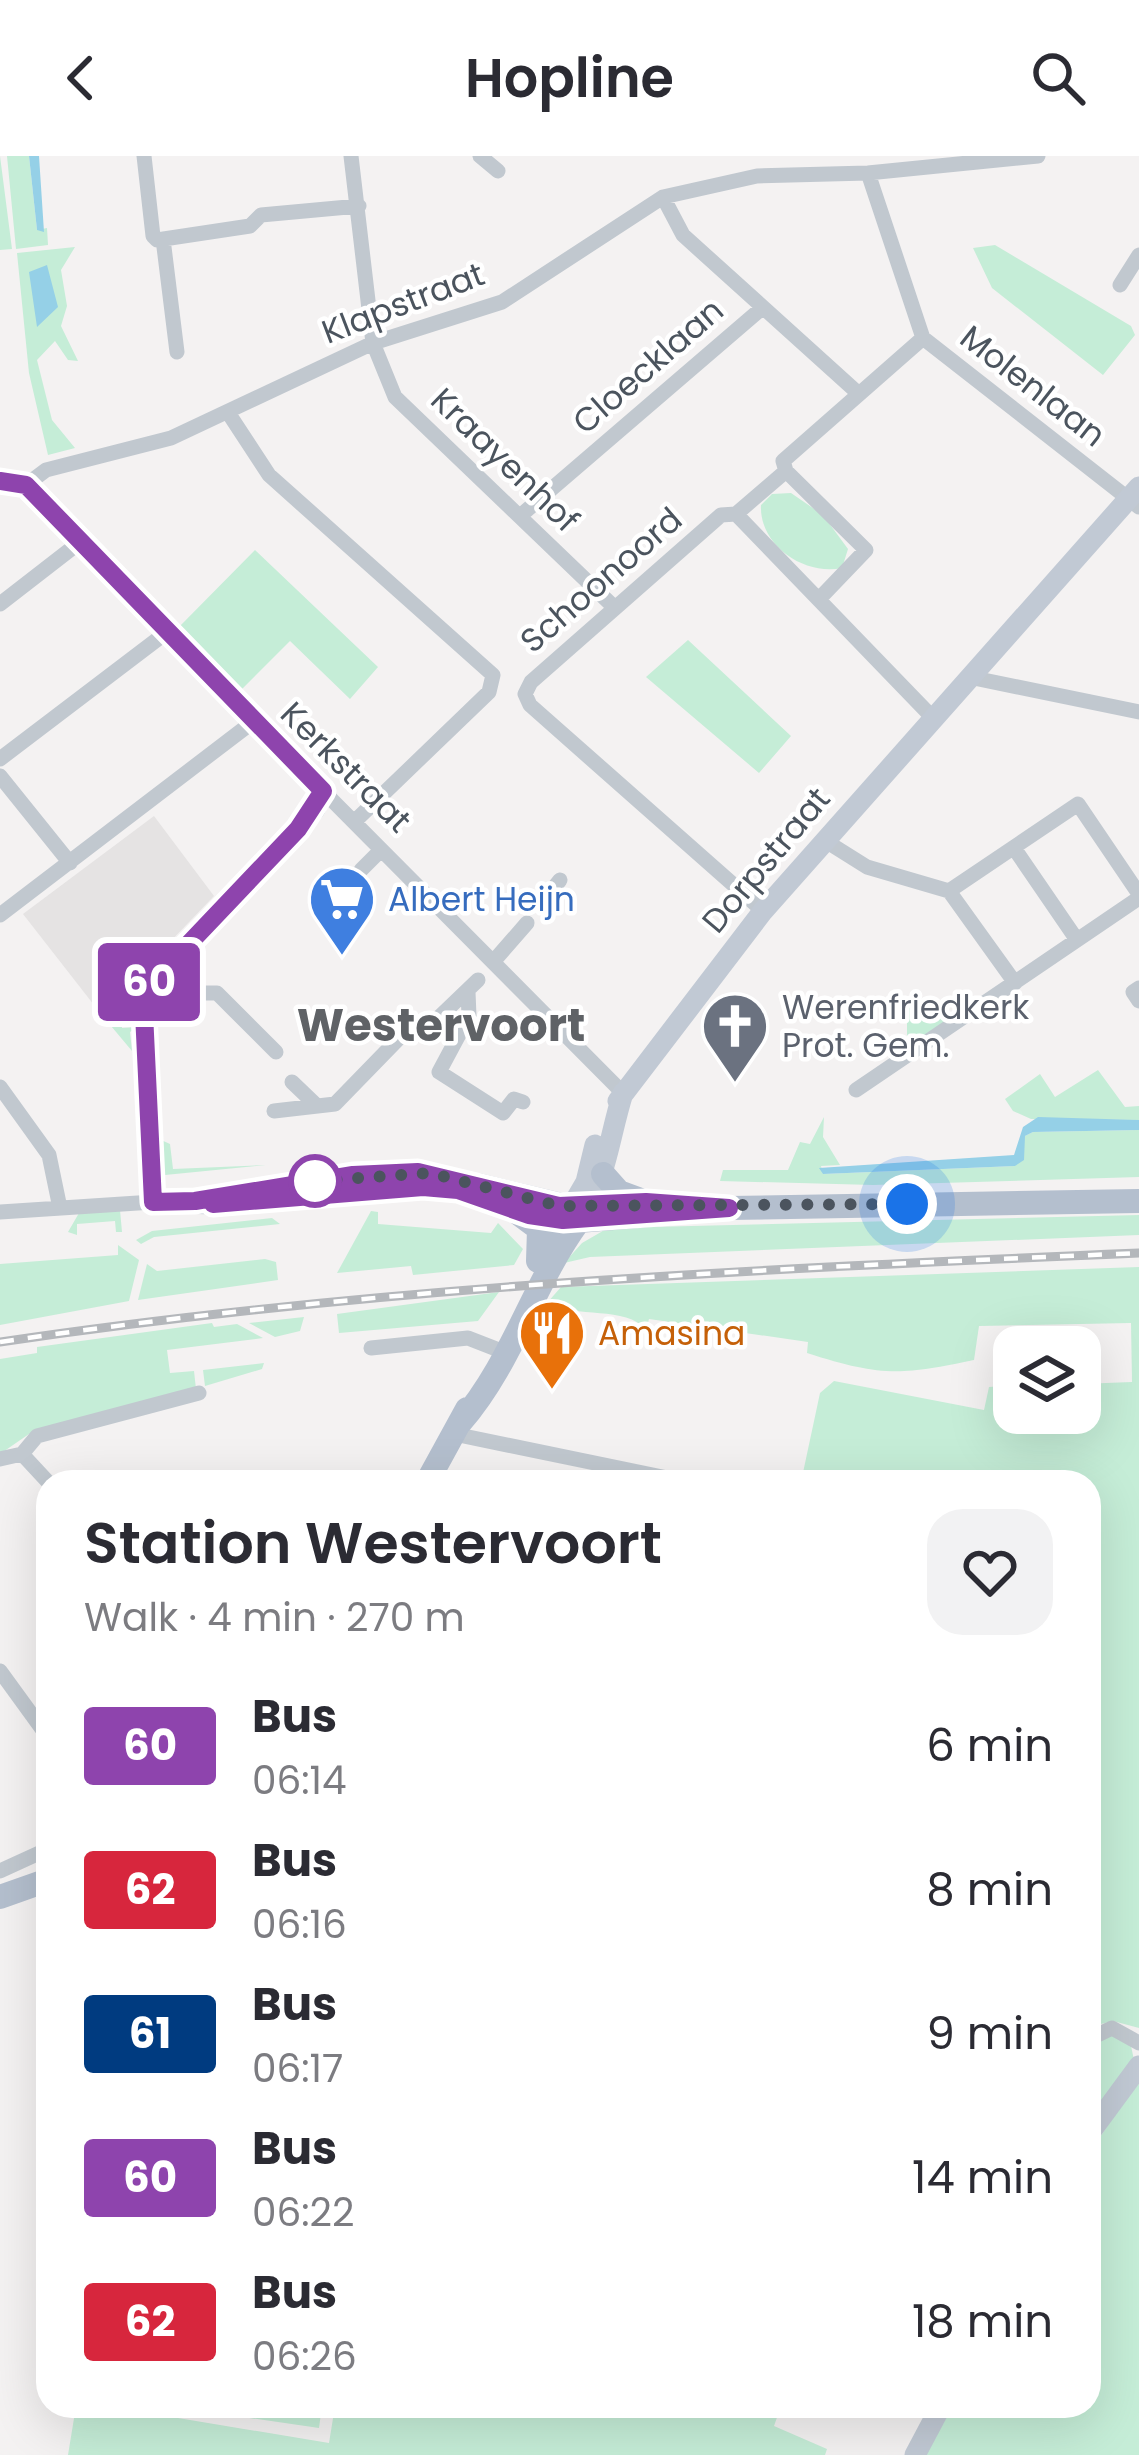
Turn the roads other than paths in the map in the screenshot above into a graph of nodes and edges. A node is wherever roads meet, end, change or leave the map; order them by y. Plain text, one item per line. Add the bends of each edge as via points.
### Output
1 (144, 156) edge
2 (351, 156) edge
3 (480, 156) edge
4 (1038, 156) edge
5 (498, 172) dead end
6 (868, 173) junction
7 (663, 197) junction
8 (359, 206) junction
9 (163, 239) junction
10 (1139, 255) edge
11 (1120, 285) dead end
12 (761, 309) junction
13 (923, 338) junction
14 (373, 343) junction
15 (177, 352) dead end
16 (859, 394) junction
17 (229, 414) junction
18 (786, 472) junction
19 (0, 481) edge
20 (26, 485) junction
21 (1136, 498) edge
22 (729, 514) junction
23 (520, 516) junction
24 (80, 542) junction
25 (820, 598) junction
26 (0, 604) edge
27 (615, 608) junction
28 (167, 632) junction
29 (969, 677) junction
30 (1139, 712) edge
31 (933, 718) junction
32 (254, 721) junction
33 (0, 759) edge
34 (0, 776) edge
35 (323, 791) junction
36 (354, 822) junction
37 (824, 840) junction
38 (1014, 848) junction
39 (381, 850) junction
40 (70, 862) junction
41 (361, 870) dead end
42 (560, 880) dead end
43 (950, 891) junction
44 (1139, 896) edge
45 (541, 904) dead end
46 (763, 911) junction
47 (0, 915) edge
48 (527, 923) dead end
49 (1077, 940) junction
50 (182, 946) junction
51 (494, 962) junction
52 (1015, 983) junction
53 (198, 988) junction
54 (1139, 988) edge
55 (1139, 1001) edge
56 (206, 1012) dead end
57 (276, 1052) dead end
58 (292, 1082) dead end
59 (0, 1087) edge
60 (856, 1090) dead end
61 (623, 1093) junction
62 (523, 1102) dead end
63 (316, 1105) junction
64 (274, 1112) dead end
65 (603, 1174) junction
66 (195, 1201) junction
67 (153, 1202) junction
68 (646, 1202) junction
69 (1139, 1202) edge
70 (60, 1208) junction
71 (729, 1208) junction
72 (515, 1211) junction
73 (0, 1212) edge
74 (576, 1213) junction
75 (622, 1220) junction
76 (544, 1266) junction
77 (371, 1348) dead end
78 (502, 1351) junction
79 (199, 1393) dead end
80 (458, 1428) junction
81 (22, 1454) junction
82 (0, 1460) edge
83 (37, 1470) edge
84 (434, 1470) edge
85 (635, 1470) edge
86 (0, 1671) edge
87 (36, 1720) edge
88 (36, 1855) edge
89 (0, 1871) edge
90 (36, 1884) edge
91 (0, 1897) edge
92 (1101, 2033) edge
93 (1139, 2043) edge
94 (1139, 2066) edge
95 (1101, 2118) edge
96 (935, 2418) edge
97 (915, 2455) edge

1 - 9 street via 152,236
2 - 8 street, Kraayenhof
3 - 5 street
4 - 6 street, Klapstraat
6 - 7 street, Klapstraat via 757,176
6 - 13 street, Molenlaan
7 - 12 street via 683,235
7 - 14 street, Klapstraat via 502,302
8 - 9 street via 261,215 250,226
8 - 14 street, Kraayenhof
9 - 15 street
10 - 11 street
12 - 16 street
12 - 23 street, Cloecklaan
13 - 16 street, Schoonoord
13 - 21 street, Molenlaan
14 - 17 street, Klapstraat
14 - 23 street, Kraayenhof via 395,397
16 - 18 street, Schoonoord via 783,461
17 - 20 street, Klapstraat via 46,470
17 - 36 street via 269,475 495,680
18 - 22 street, Schoonoord
18 - 25 street via 866,550
19 - 20 street
20 - 24 street, Kerkstraat
21 - 29 street, Dorpstraat
22 - 25 street
22 - 27 street, Schoonoord
23 - 27 street, Kraayenhof
24 - 26 street
24 - 28 street, Kerkstraat
25 - 31 street via 822,609
27 - 46 street, Schoonoord via 531,682 530,705
28 - 32 street, Kerkstraat
28 - 33 street
29 - 30 street
29 - 31 street, Dorpstraat
31 - 37 street, Dorpstraat
32 - 35 street, Kerkstraat
32 - 40 street
34 - 40 street
35 - 36 street, Kerkstraat
35 - 50 street via 280,849
36 - 39 street, Kerkstraat
37 - 43 street via 867,867
37 - 46 street, Dorpstraat
38 - 43 street
38 - 44 street via 1078,804
38 - 49 street
39 - 41 street
39 - 51 street, Kerkstraat
40 - 47 street
42 - 45 street
43 - 52 street
44 - 49 street
46 - 61 street, Dorpstraat
48 - 51 street
49 - 52 street
50 - 53 street
50 - 67 street via 142,1000
51 - 61 street, Kerkstraat
52 - 60 street
53 - 56 street
53 - 57 street via 217,993
54 - 55 street via 1132,992
58 - 63 street
59 - 70 street via 49,1155
61 - 65 street, Dorpstraat
61 - 74 street, Dorpstraat via 598,1135
62 - 63 street via 514,1099 503,1113 439,1072 469,1016 473,986 406,1031 335,1104
63 - 64 street
65 - 68 main road via 619,1192
65 - 74 street, Dorpstraat
66 - 67 street
66 - 72 street via 423,1187
66 - 74 street via 418,1172
67 - 70 street
68 - 71 main road
68 - 74 main road
69 - 71 main road
70 - 73 street
71 - 75 main road
72 - 74 street
72 - 76 main road via 539,1229
74 - 75 main road
74 - 76 main road, Dorpstraat
75 - 76 main road via 585,1234
76 - 78 main road, Dorpstraat
77 - 78 street via 462,1338
78 - 80 main road, Dorpstraat
79 - 81 street via 37,1436
80 - 84 main road, Dorpstraat
80 - 85 street
81 - 82 street
81 - 83 street
86 - 87 street
88 - 89 street
90 - 91 main road
92 - 93 street via 1112,2028
94 - 95 street
96 - 97 street

